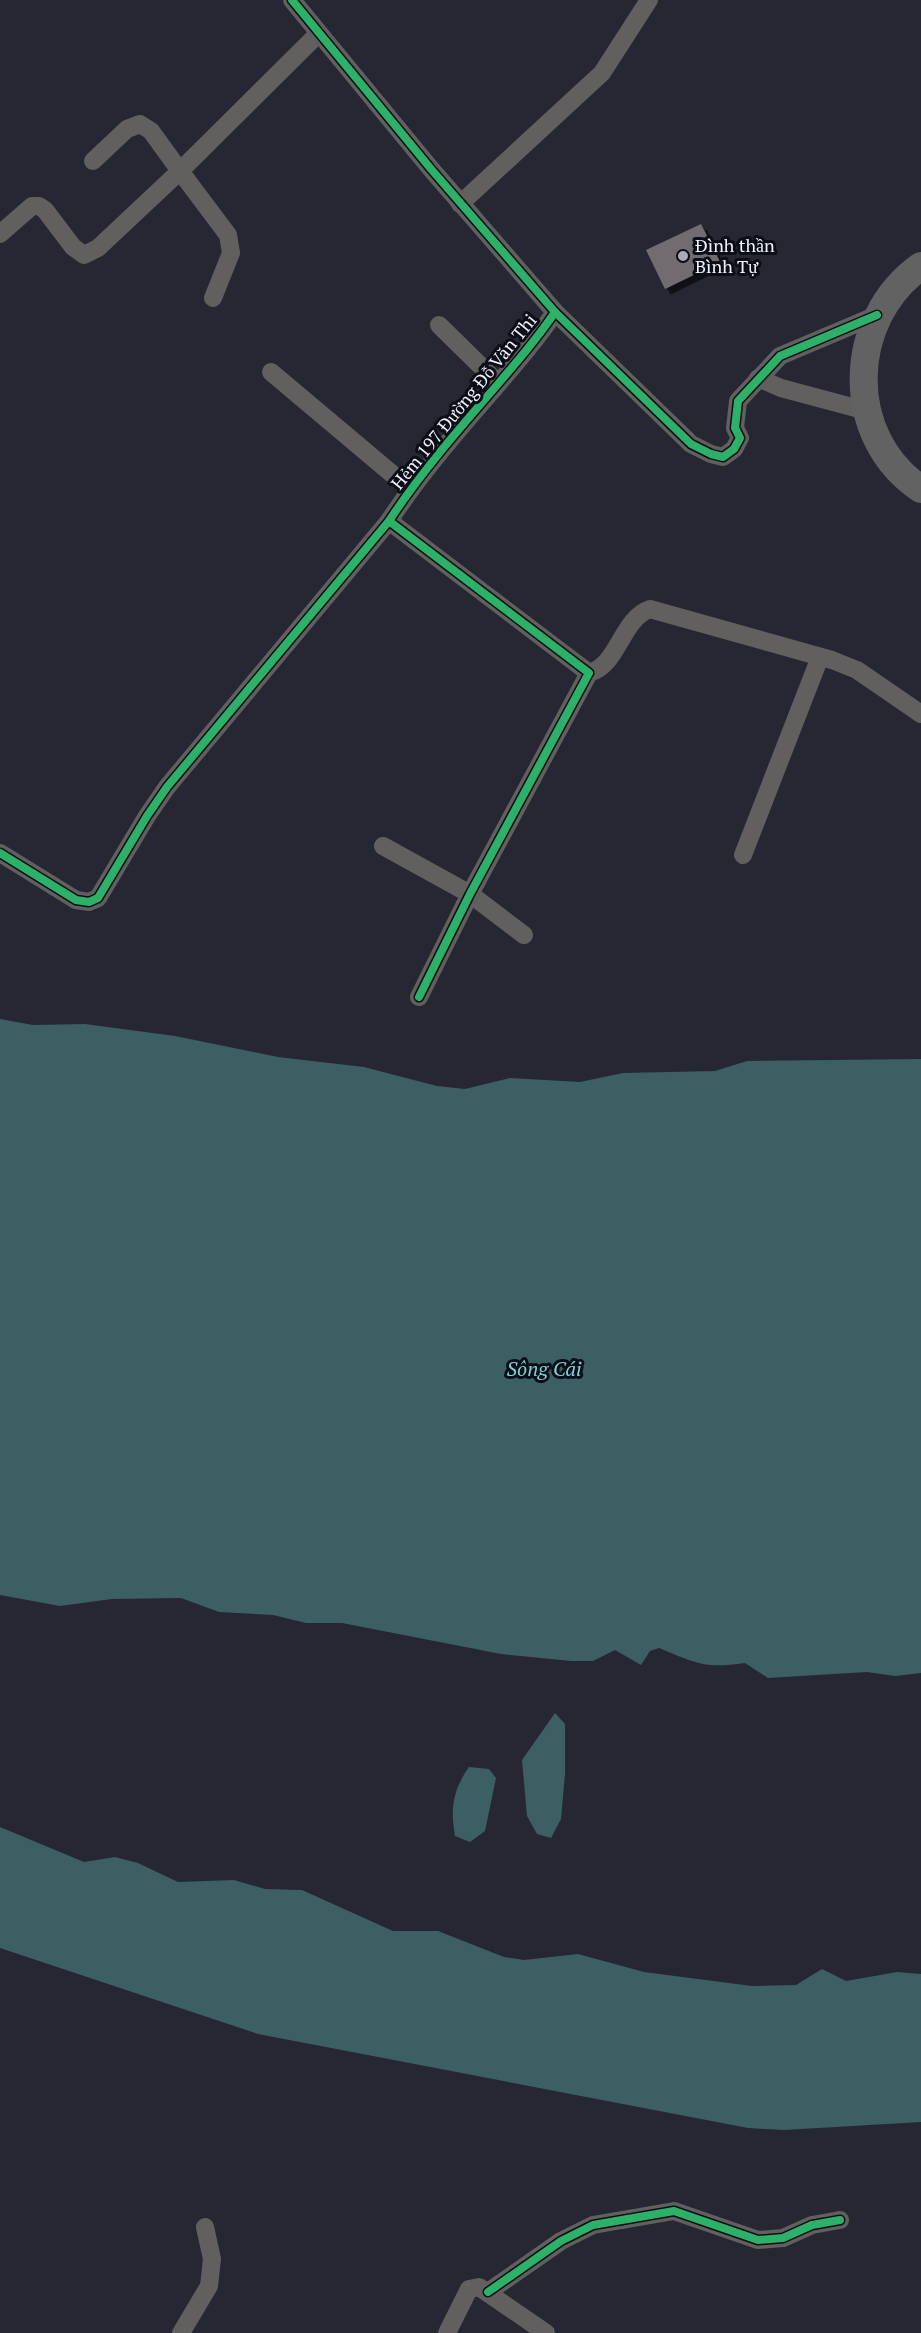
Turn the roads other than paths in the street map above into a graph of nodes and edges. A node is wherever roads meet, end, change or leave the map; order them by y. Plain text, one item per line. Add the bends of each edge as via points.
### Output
1 (292, 0) edge
2 (649, 0) edge
3 (318, 34) junction
4 (93, 161) dead end
5 (180, 171) junction
6 (460, 204) junction
7 (0, 234) edge
8 (921, 266) edge
9 (213, 298) dead end
10 (555, 312) junction
11 (877, 315) junction
12 (439, 324) dead end
13 (271, 372) dead end
14 (758, 378) junction
15 (498, 383) junction
16 (867, 411) junction
17 (410, 489) junction
18 (921, 489) edge
19 (389, 521) junction
20 (820, 657) junction
21 (589, 673) junction
22 (921, 714) edge
23 (383, 846) dead end
24 (0, 853) edge
25 (743, 855) dead end
26 (470, 894) junction
27 (524, 934) dead end
28 (419, 997) dead end
29 (840, 2220) dead end
30 (205, 2227) dead end
31 (488, 2292) junction
32 (181, 2333) edge
33 (447, 2333) edge
34 (546, 2333) edge

1 - 3 street, Hẻm 197 Đường Đỗ Văn Thi
2 - 6 street via 602,73
3 - 5 street
3 - 6 street, Hẻm 197 Đường Đỗ Văn Thi
4 - 5 street via 127,129 140,124 151,131
5 - 7 street via 89,254 73,248 39,206 32,206
5 - 9 street via 228,235 231,253
6 - 10 street, Hẻm 197 Đường Đỗ Văn Thi
8 - 11 main road via 892,293
10 - 14 street via 691,444 711,454 723,457 734,449 740,438 735,428 738,401
10 - 15 street, Hẻm 197 Đường Đỗ Văn Thi via 536,341
11 - 14 street via 780,356
11 - 16 main road via 863,366
12 - 15 street
13 - 17 street
14 - 16 street
15 - 17 street, Hẻm 197 Đường Đỗ Văn Thi
16 - 18 main road via 879,443 894,465
17 - 19 street, Hẻm 197 Đường Đỗ Văn Thi
19 - 21 street
19 - 24 street, Hẻm 197 Đường Đỗ Văn Thi via 203,742 147,816 98,898 89,902 76,900
20 - 21 street via 650,609 635,619 604,664
20 - 22 street via 857,670
20 - 25 street
21 - 26 street
23 - 26 street
26 - 27 street
26 - 28 street
29 - 31 street via 812,2225 783,2238 758,2240 674,2211 593,2225 561,2241
30 - 32 street via 212,2259 209,2286
31 - 33 street via 479,2287 469,2289
31 - 34 street

